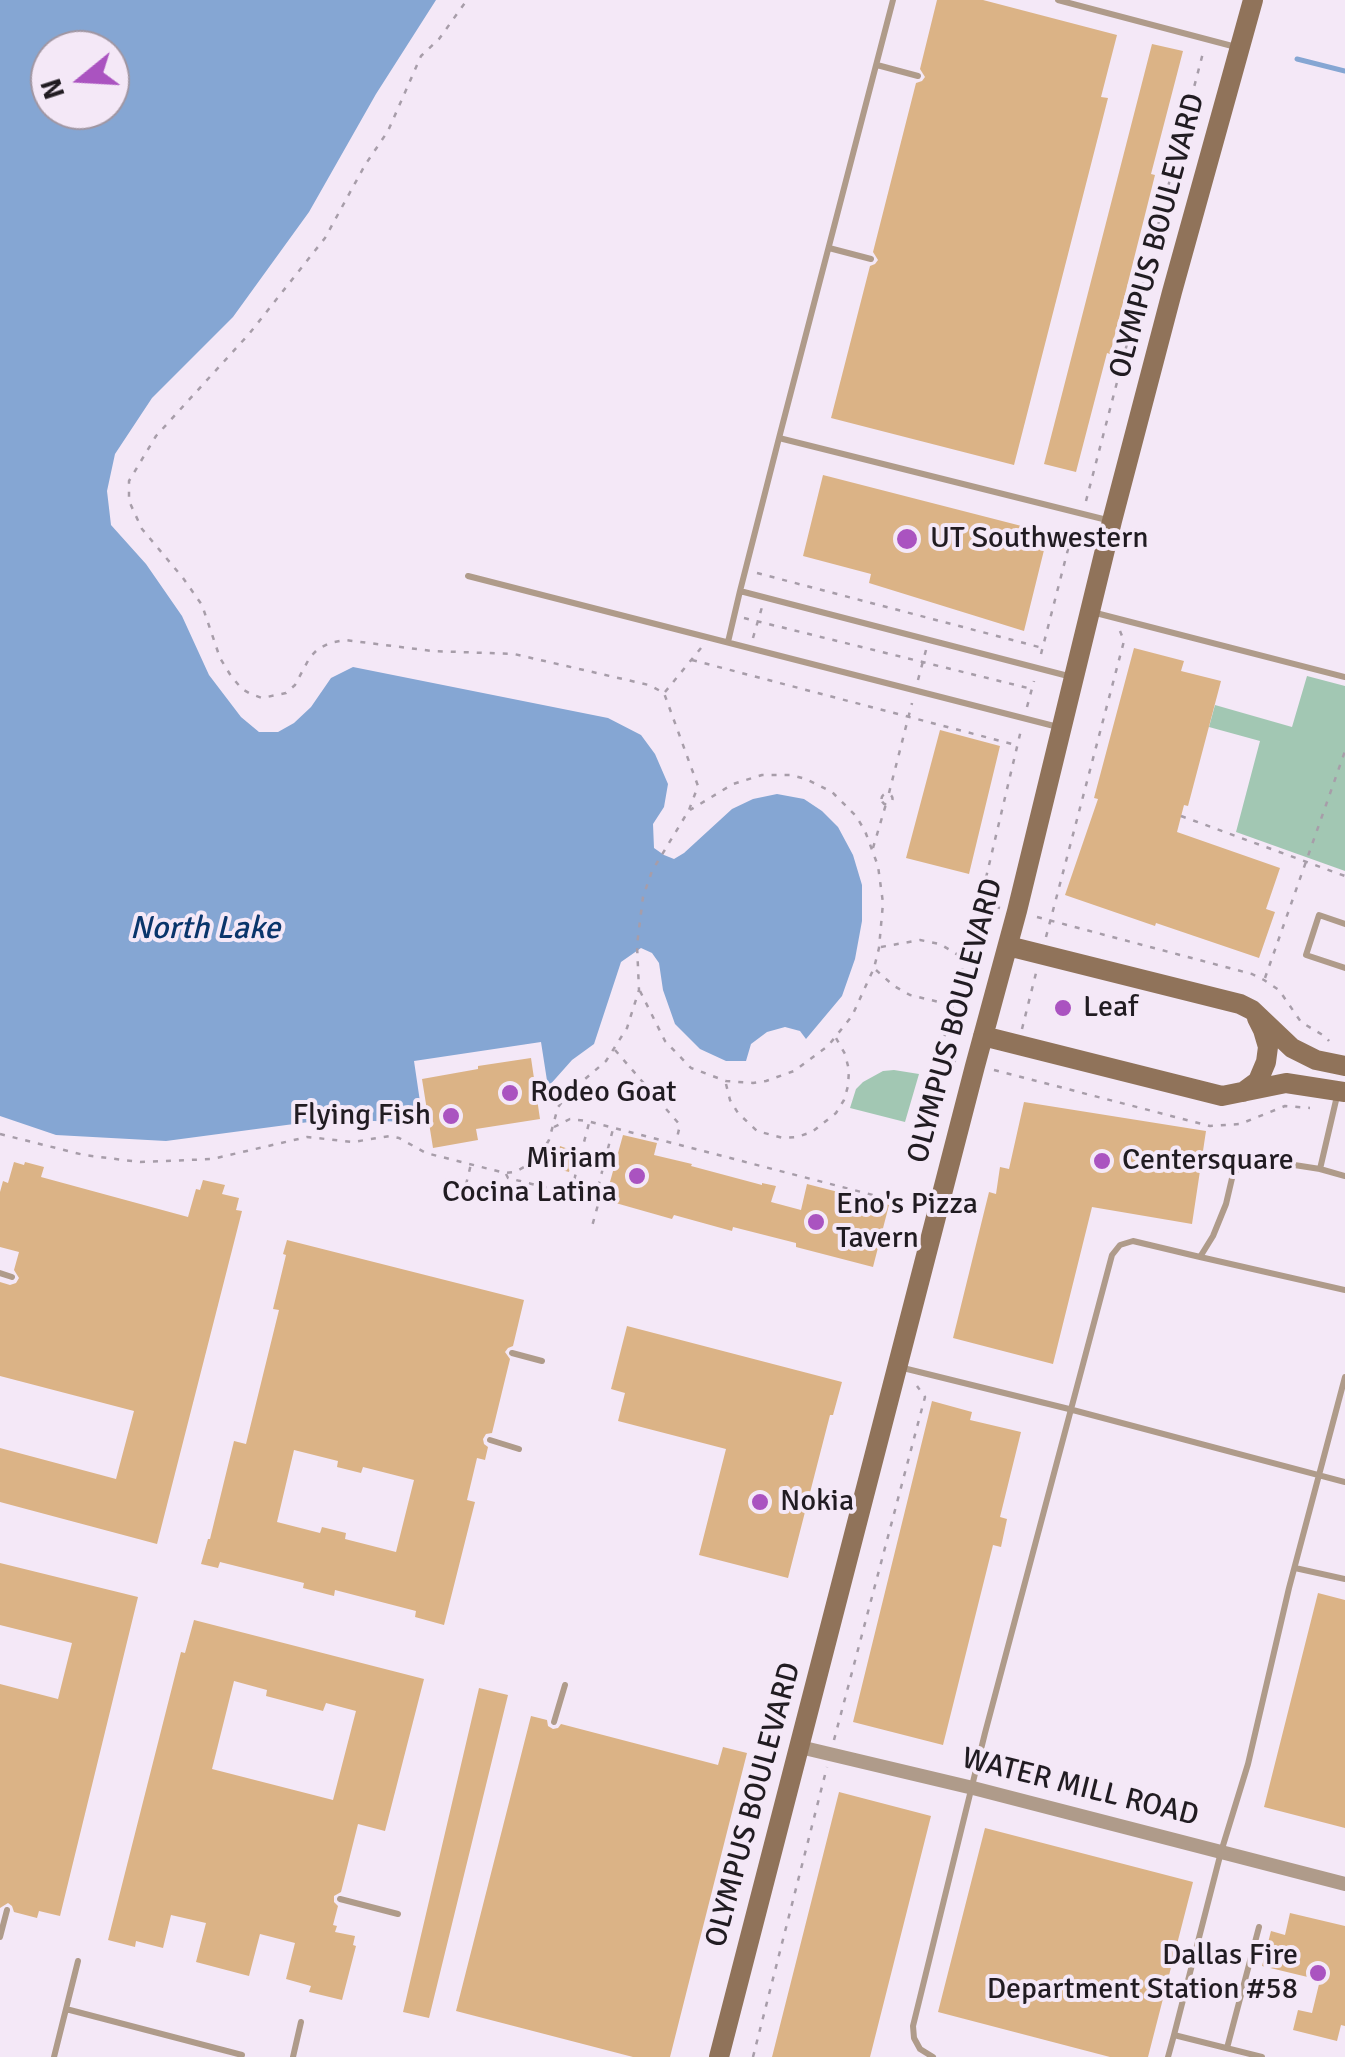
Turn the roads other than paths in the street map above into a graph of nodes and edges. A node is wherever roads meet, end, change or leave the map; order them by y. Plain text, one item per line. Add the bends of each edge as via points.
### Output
1 (894, 0) edge
2 (1058, 0) edge
3 (1253, 0) edge
4 (1240, 48) junction
5 (877, 65) junction
6 (918, 76) dead end
7 (829, 248) junction
8 (872, 259) dead end
9 (779, 438) junction
10 (1112, 521) junction
11 (468, 576) dead end
12 (740, 591) junction
13 (1090, 612) junction
14 (728, 642) junction
15 (1345, 677) edge
16 (1073, 678) junction
17 (1061, 727) junction
18 (1345, 924) edge
19 (1008, 946) junction
20 (1345, 968) edge
21 (1252, 1010) junction
22 (983, 1036) junction
23 (1341, 1061) edge
24 (1342, 1091) edge
25 (1242, 1094) junction
26 (1320, 1169) junction
27 (1345, 1176) edge
28 (1200, 1257) junction
29 (0, 1274) edge
30 (12, 1277) dead end
31 (1345, 1290) edge
32 (512, 1353) dead end
33 (542, 1361) dead end
34 (898, 1367) junction
35 (1345, 1377) edge
36 (1343, 1391) edge
37 (1069, 1409) junction
38 (490, 1440) dead end
39 (519, 1449) dead end
40 (1320, 1476) junction
41 (1345, 1482) edge
42 (1294, 1568) junction
43 (1345, 1579) edge
44 (565, 1685) dead end
45 (554, 1722) dead end
46 (800, 1747) junction
47 (973, 1788) junction
48 (1221, 1852) junction
49 (1345, 1884) edge
50 (340, 1899) dead end
51 (7, 1910) dead end
52 (398, 1914) dead end
53 (1259, 1927) dead end
54 (0, 1937) edge
55 (78, 1960) dead end
56 (66, 2009) junction
57 (302, 2022) dead end
58 (1174, 2034) junction
59 (1226, 2048) junction
60 (54, 2057) edge
61 (242, 2057) edge
62 (293, 2057) edge
63 (719, 2057) edge
64 (933, 2057) edge
65 (1168, 2057) edge
66 (1262, 2057) edge

1 - 5 lane
2 - 4 lane
3 - 4 street, OLYMPUS BOULEVARD
4 - 10 street, OLYMPUS BOULEVARD
5 - 6 lane
5 - 7 lane
7 - 8 lane
7 - 9 lane
9 - 10 lane
9 - 12 lane
10 - 13 street, OLYMPUS BOULEVARD
11 - 14 lane
12 - 14 lane
12 - 16 lane
13 - 15 lane
13 - 16 street, OLYMPUS BOULEVARD
14 - 17 lane
16 - 17 street, OLYMPUS BOULEVARD
17 - 19 street, OLYMPUS BOULEVARD
18 - 20 lane via 1319,915 1306,955
19 - 21 street
19 - 22 street, OLYMPUS BOULEVARD
21 - 23 street via 1292,1048 1316,1060
21 - 25 street via 1268,1046 1258,1081
22 - 25 street via 1222,1096
22 - 34 street, OLYMPUS BOULEVARD
23 - 24 street
24 - 25 street via 1286,1084
24 - 26 lane
26 - 27 lane
26 - 28 lane via 1243,1163
28 - 31 lane
28 - 37 lane via 1133,1241 1112,1254
29 - 30 lane
32 - 33 lane
34 - 37 lane
34 - 46 street, OLYMPUS BOULEVARD
35 - 36 lane
36 - 40 lane
37 - 40 lane
37 - 47 lane
38 - 39 lane
40 - 41 lane
40 - 42 lane
42 - 43 lane
42 - 48 lane
44 - 45 lane
46 - 47 street, WATER MILL ROAD
46 - 63 street, OLYMPUS BOULEVARD
47 - 48 street, WATER MILL ROAD
47 - 64 lane via 913,2026 920,2049
48 - 49 street, WATER MILL ROAD
48 - 58 lane
50 - 52 lane
51 - 54 lane
53 - 59 lane
55 - 56 lane
56 - 60 lane
56 - 61 lane
57 - 62 lane
58 - 59 lane
58 - 65 lane
59 - 66 lane

